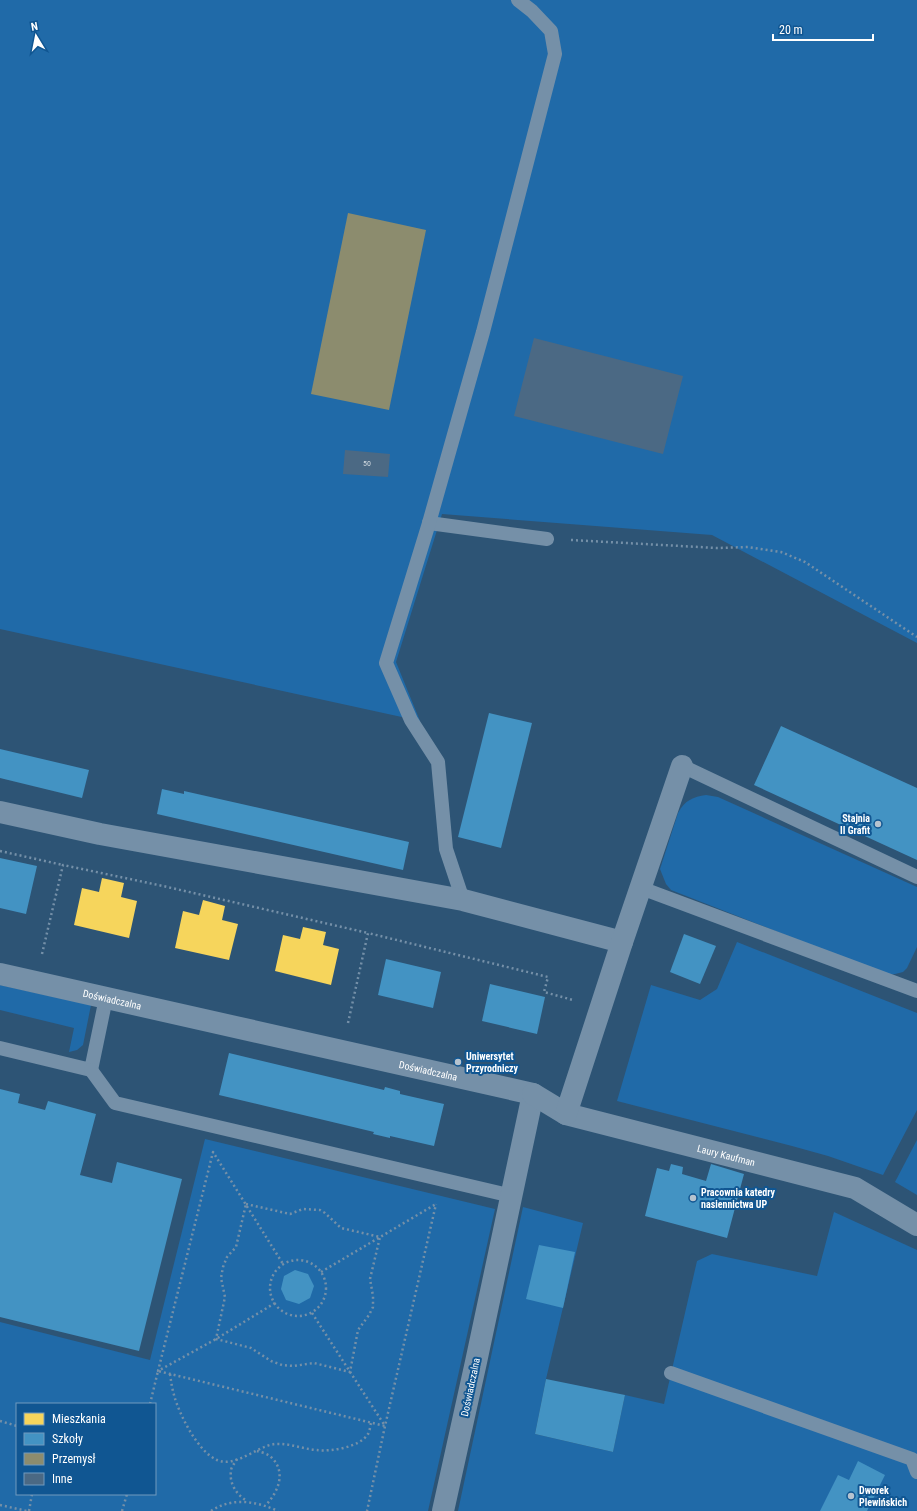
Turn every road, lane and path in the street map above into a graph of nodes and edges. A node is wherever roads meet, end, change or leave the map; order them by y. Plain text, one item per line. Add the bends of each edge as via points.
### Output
1 (518, 0) edge
2 (429, 523) junction
3 (547, 539) joint
4 (917, 637) edge
5 (682, 766) joint
6 (0, 812) edge
7 (0, 851) edge
8 (63, 865) junction
9 (917, 877) edge
10 (641, 888) junction
11 (462, 900) junction
12 (368, 934) junction
13 (622, 942) junction
14 (42, 956) dead end
15 (0, 974) edge
16 (917, 992) edge
17 (106, 998) junction
18 (601, 1007) junction
19 (346, 1030) dead end
20 (0, 1048) edge
21 (91, 1070) junction
22 (533, 1094) junction
23 (566, 1114) junction
24 (442, 1180) junction
25 (512, 1196) junction
26 (246, 1204) junction
27 (436, 1204) junction
28 (917, 1225) edge
29 (380, 1238) junction
30 (283, 1264) junction
31 (321, 1272) junction
32 (275, 1303) junction
33 (312, 1313) junction
34 (216, 1339) junction
35 (158, 1371) junction
36 (350, 1372) junction
37 (671, 1373) dead end
38 (170, 1374) junction
39 (150, 1403) edge
40 (0, 1422) edge
41 (371, 1423) junction
42 (16, 1426) edge
43 (385, 1426) junction
44 (257, 1451) junction
45 (237, 1459) junction
46 (917, 1472) edge
47 (32, 1495) edge
48 (127, 1495) edge
49 (247, 1502) junction
50 (0, 1505) edge
51 (266, 1506) junction
52 (28, 1511) edge
53 (122, 1511) edge
54 (211, 1511) edge
55 (278, 1511) edge
56 (367, 1511) edge
57 (443, 1511) edge

1 - 2 lane via 551,31 555,54 483,332
2 - 3 lane
2 - 11 lane via 386,663 411,720 438,762 446,849
3 - 4 path via 717,548 748,547 781,552 805,562
5 - 9 lane
5 - 10 street
6 - 11 street via 100,834
7 - 8 path
8 - 12 path
8 - 14 path
10 - 13 street
10 - 16 lane
11 - 13 street
12 - 18 path via 548,977 544,992
12 - 19 path
13 - 18 street
15 - 17 street, Doświadczalna
17 - 21 lane
17 - 22 street, Doświadczalna
18 - 23 street
20 - 21 lane
21 - 24 lane via 115,1103
22 - 23 street, Laury Kaufman
22 - 25 street, Doświadczalna
23 - 28 street, Laury Kaufman via 855,1188
24 - 25 lane
24 - 27 path
25 - 57 street, Doświadczalna
26 - 29 path via 290,1214 304,1209 320,1210 341,1228
26 - 30 path
26 - 34 path via 236,1247 227,1257 223,1267 225,1297
26 - 35 path via 213,1152
27 - 29 path
27 - 43 path
29 - 31 path
29 - 36 path via 370,1279 372,1306 358,1330
30 - 31 path via 292,1260 302,1260
30 - 32 path via 271,1279 270,1289
31 - 33 path via 326,1283 326,1293 324,1301
32 - 33 path via 284,1312 293,1316
32 - 34 path
33 - 36 path
34 - 35 path
34 - 36 path via 251,1348 282,1365 314,1363
35 - 38 path
35 - 39 path
36 - 43 path
37 - 46 lane via 912,1459
38 - 41 path
38 - 45 path via 174,1396 182,1417 203,1450 217,1460
40 - 42 path
41 - 43 path
41 - 44 path via 368,1434 361,1441 332,1450 272,1444
43 - 56 path
44 - 45 path
44 - 51 path via 271,1457 279,1469 280,1483
45 - 49 path via 231,1470 232,1482 238,1495
47 - 52 path
48 - 53 path
49 - 51 path
49 - 54 path via 227,1503
50 - 52 path
51 - 55 path

